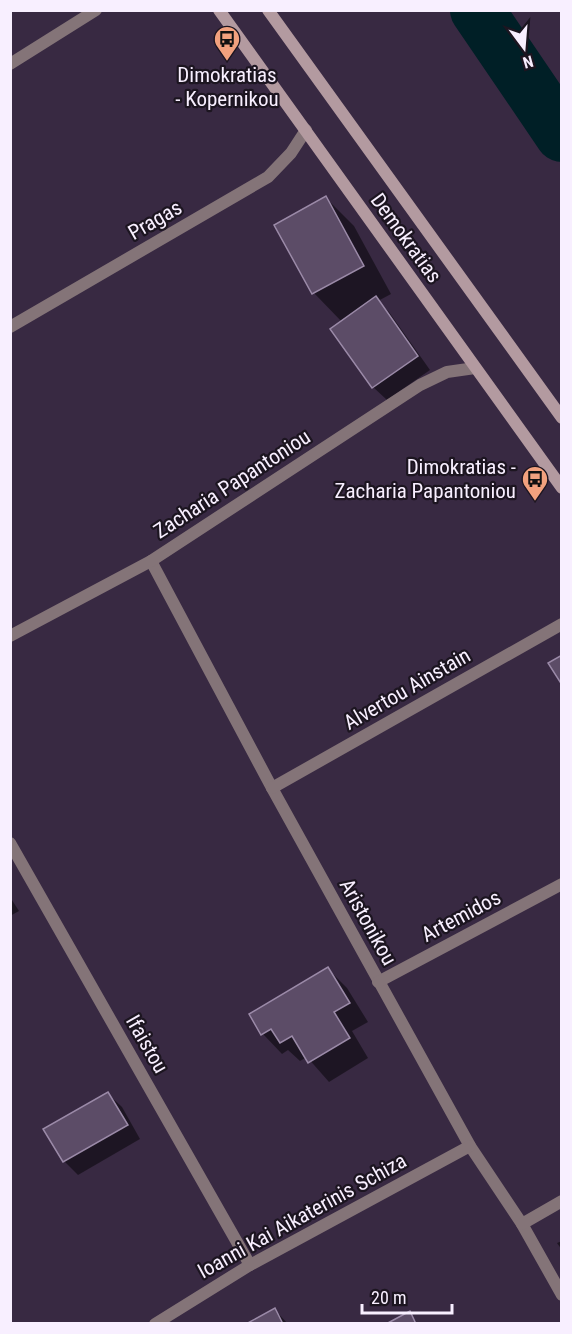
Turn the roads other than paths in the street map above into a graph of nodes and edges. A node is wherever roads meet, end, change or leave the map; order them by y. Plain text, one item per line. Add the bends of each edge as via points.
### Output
1 (96, 10) edge
2 (219, 10) edge
3 (268, 10) edge
4 (10, 64) edge
5 (306, 130) junction
6 (10, 327) edge
7 (475, 368) junction
8 (561, 418) edge
9 (561, 488) edge
10 (151, 561) junction
11 (561, 624) edge
12 (10, 636) edge
13 (272, 788) junction
14 (10, 843) edge
15 (561, 884) edge
16 (378, 982) junction
17 (470, 1146) junction
18 (561, 1201) edge
19 (522, 1224) junction
20 (250, 1265) junction
21 (561, 1295) edge
22 (155, 1323) edge

1 - 4 street
2 - 5 street, Demokratias
3 - 8 street, Demokratias
5 - 6 street, Pragas via 268,177
5 - 7 street, Demokratias
7 - 9 street, Demokratias
7 - 10 street, Zacharia Papantoniou via 447,372 420,385
10 - 12 street, Zacharia Papantoniou
10 - 13 street, Aristonikou
11 - 13 street, Alvertou Ainstain
13 - 16 street, Aristonikou
14 - 20 street, Ifaistou
15 - 16 street, Artemidos
16 - 17 street, Aristonikou
17 - 19 street, Aristonikou
17 - 20 street, Ioanni Kai Aikaterinis Schiza
18 - 19 street
19 - 21 street, Aristonikou
20 - 22 street, Ioanni Kai Aikaterinis Schiza

